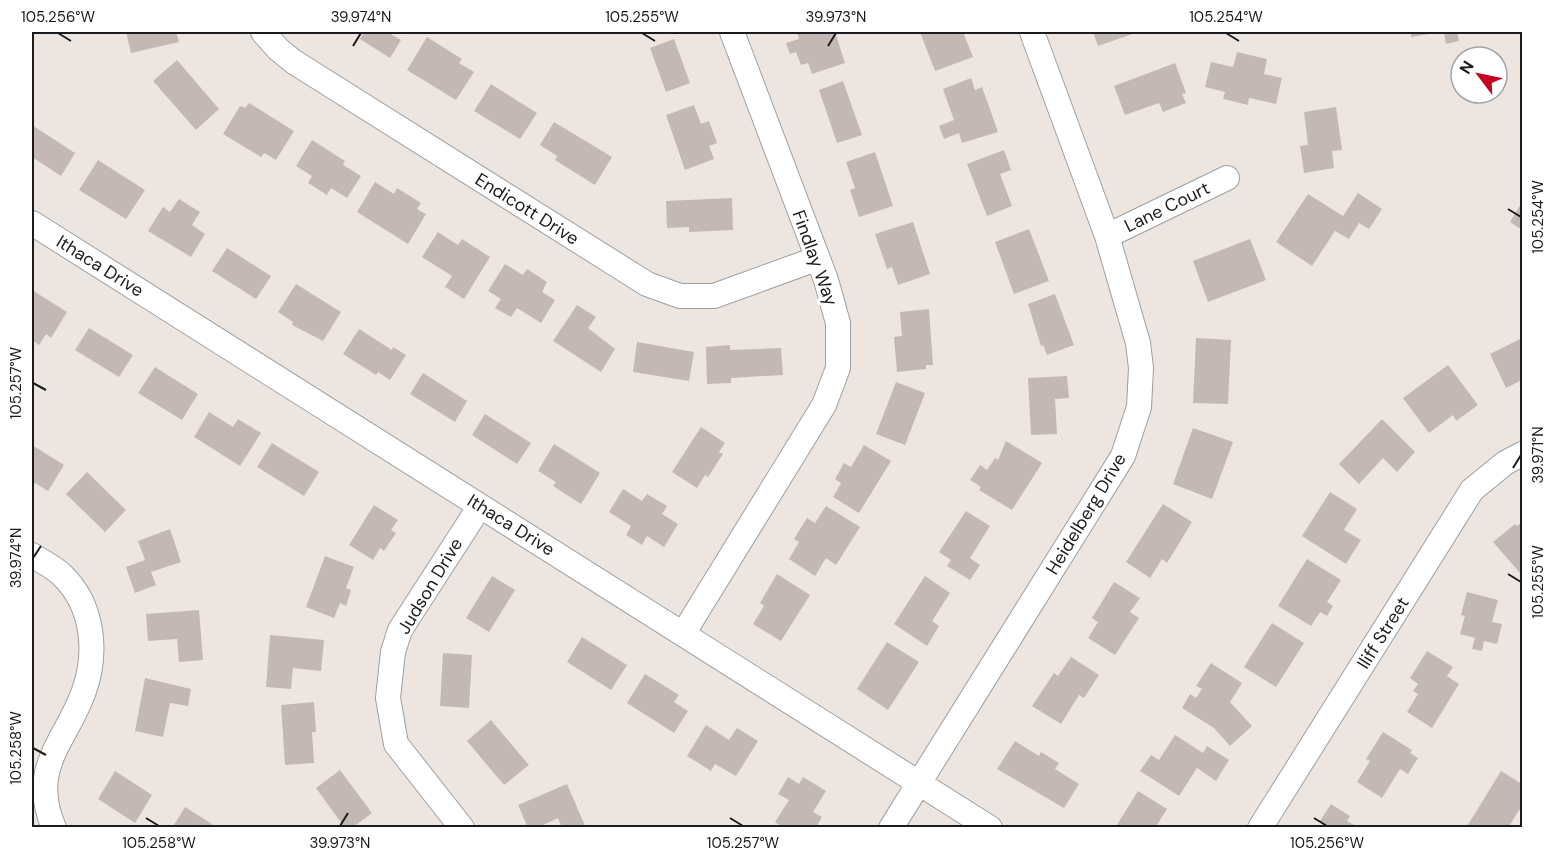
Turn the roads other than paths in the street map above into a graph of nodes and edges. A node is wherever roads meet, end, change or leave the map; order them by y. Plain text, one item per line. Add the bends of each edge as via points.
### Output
1 (263, 32) edge
2 (732, 32) edge
3 (1032, 32) edge
4 (1227, 178) dead end
5 (32, 223) edge
6 (1107, 236) junction
7 (816, 259) junction
8 (1522, 454) edge
9 (480, 506) junction
10 (32, 555) edge
11 (683, 634) junction
12 (918, 784) junction
13 (54, 828) edge
14 (462, 828) edge
15 (891, 828) edge
16 (990, 828) edge
17 (1260, 828) edge

1 - 7 street, Endicott Drive via 294,62 647,284 680,296 714,296
2 - 7 street, Findlay Way
3 - 6 street, Heidelberg Drive
4 - 6 street, Lane Court
5 - 9 street, Ithaca Drive
6 - 12 street, Heidelberg Drive via 1138,343 1141,368 1139,407 1123,456
7 - 11 street, Findlay Way via 838,323 838,368 824,405
8 - 17 street, Iliff Street via 1472,490
9 - 11 street, Ithaca Drive
9 - 14 street, Judson Drive via 400,630 393,652 388,698 396,744
10 - 13 street via 62,574 81,601 89,621 93,650 84,691 48,760 44,789
11 - 12 street, Ithaca Drive
12 - 15 street, Heidelberg Drive
12 - 16 street, Ithaca Drive

